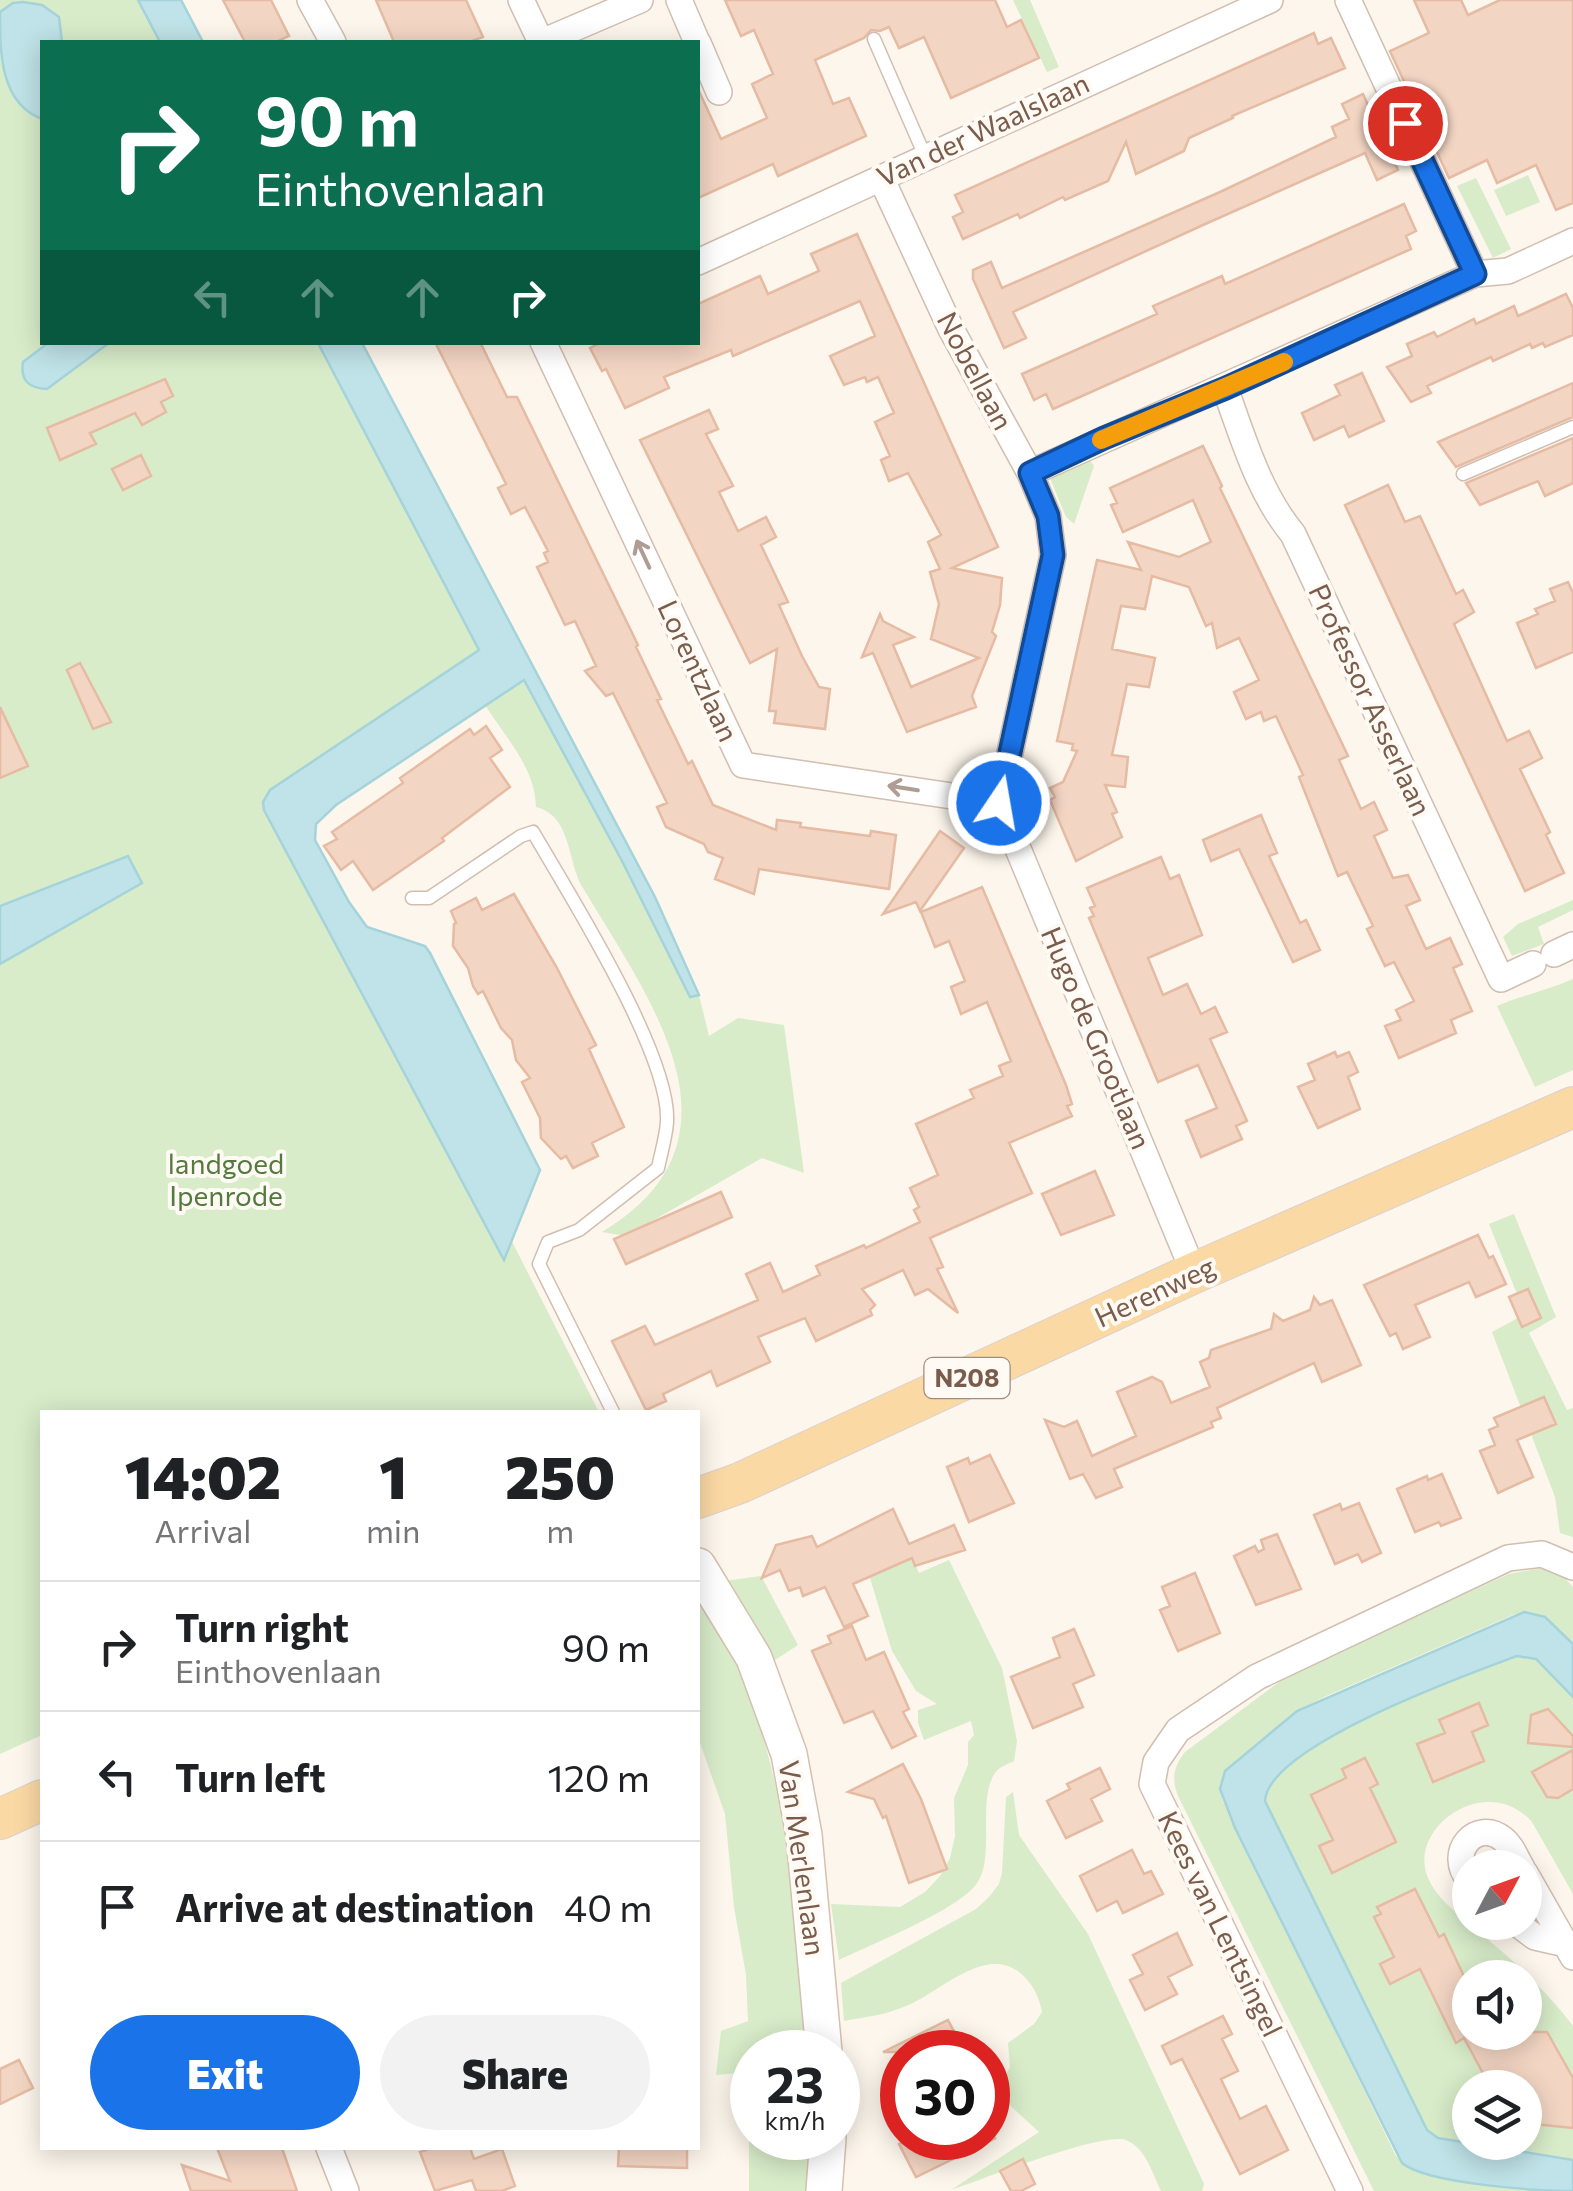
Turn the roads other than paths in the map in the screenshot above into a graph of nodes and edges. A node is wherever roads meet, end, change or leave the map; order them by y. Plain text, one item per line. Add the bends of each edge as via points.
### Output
1 (310, 0) edge
2 (521, 0) edge
3 (640, 0) edge
4 (679, 0) edge
5 (1270, 0) edge
6 (1348, 0) edge
7 (332, 40) edge
8 (540, 40) edge
9 (546, 40) edge
10 (697, 40) edge
11 (874, 40) dead end
12 (700, 48) edge
13 (719, 92) dead end
14 (925, 156) junction
15 (881, 178) junction
16 (1573, 241) edge
17 (700, 261) edge
18 (1475, 274) junction
19 (544, 345) edge
20 (1226, 388) junction
21 (1573, 427) edge
22 (1030, 473) junction
23 (1463, 474) dead end
24 (999, 803) junction
25 (412, 898) dead end
26 (1553, 954) edge
27 (1573, 1107) edge
28 (1194, 1273) junction
29 (611, 1410) edge
30 (740, 1483) junction
31 (700, 1497) edge
32 (700, 1509) edge
33 (1573, 1566) edge
34 (700, 1569) edge
35 (40, 1801) edge
36 (0, 1820) edge
37 (1463, 1850) edge
38 (1510, 1850) edge
39 (1542, 1903) edge
40 (1542, 1939) edge
41 (1569, 1950) edge
42 (822, 2030) edge
43 (331, 2150) edge
44 (826, 2160) edge
45 (346, 2191) edge
46 (824, 2191) edge
47 (1350, 2191) edge

1 - 7 street
2 - 8 street
3 - 9 street
4 - 10 street
5 - 14 street, Van der Waalslaan
6 - 18 street
11 - 14 lane
12 - 13 street
14 - 15 street, Van der Waalslaan
15 - 17 street, Van der Waalslaan
15 - 22 street, Nobellaan via 951,329
16 - 18 street via 1508,270
18 - 20 street
24 -> 19 street, Lorentzlaan via 743,764
20 - 22 street
20 - 26 street, Professor Asserlaan via 1244,444 1501,979
21 - 23 lane
22 - 24 street, Nobellaan via 1048,516 1053,555
24 - 28 street, Hugo de Grootlaan
25 - 29 lane via 429,898 532,832 655,1060 668,1120 658,1168 578,1230 548,1242 539,1264
27 - 28 main road, Herenweg / N208
28 - 30 main road, Herenweg / N208
30 - 31 main road, Herenweg / N208
30 - 32 main road, Herenweg / N208
33 - 47 street, Kees van Lentsingel via 1542,1554 1508,1558 1338,1637 1257,1677 1178,1730 1156,1762 1152,1784
34 - 42 main road, Van Merlenlaan via 754,1658 789,1754 804,1835
35 - 36 main road
37 - 38 street via 1479,1835 1501,1837
39 - 41 street
40 - 41 street
43 - 45 street
44 - 46 main road

